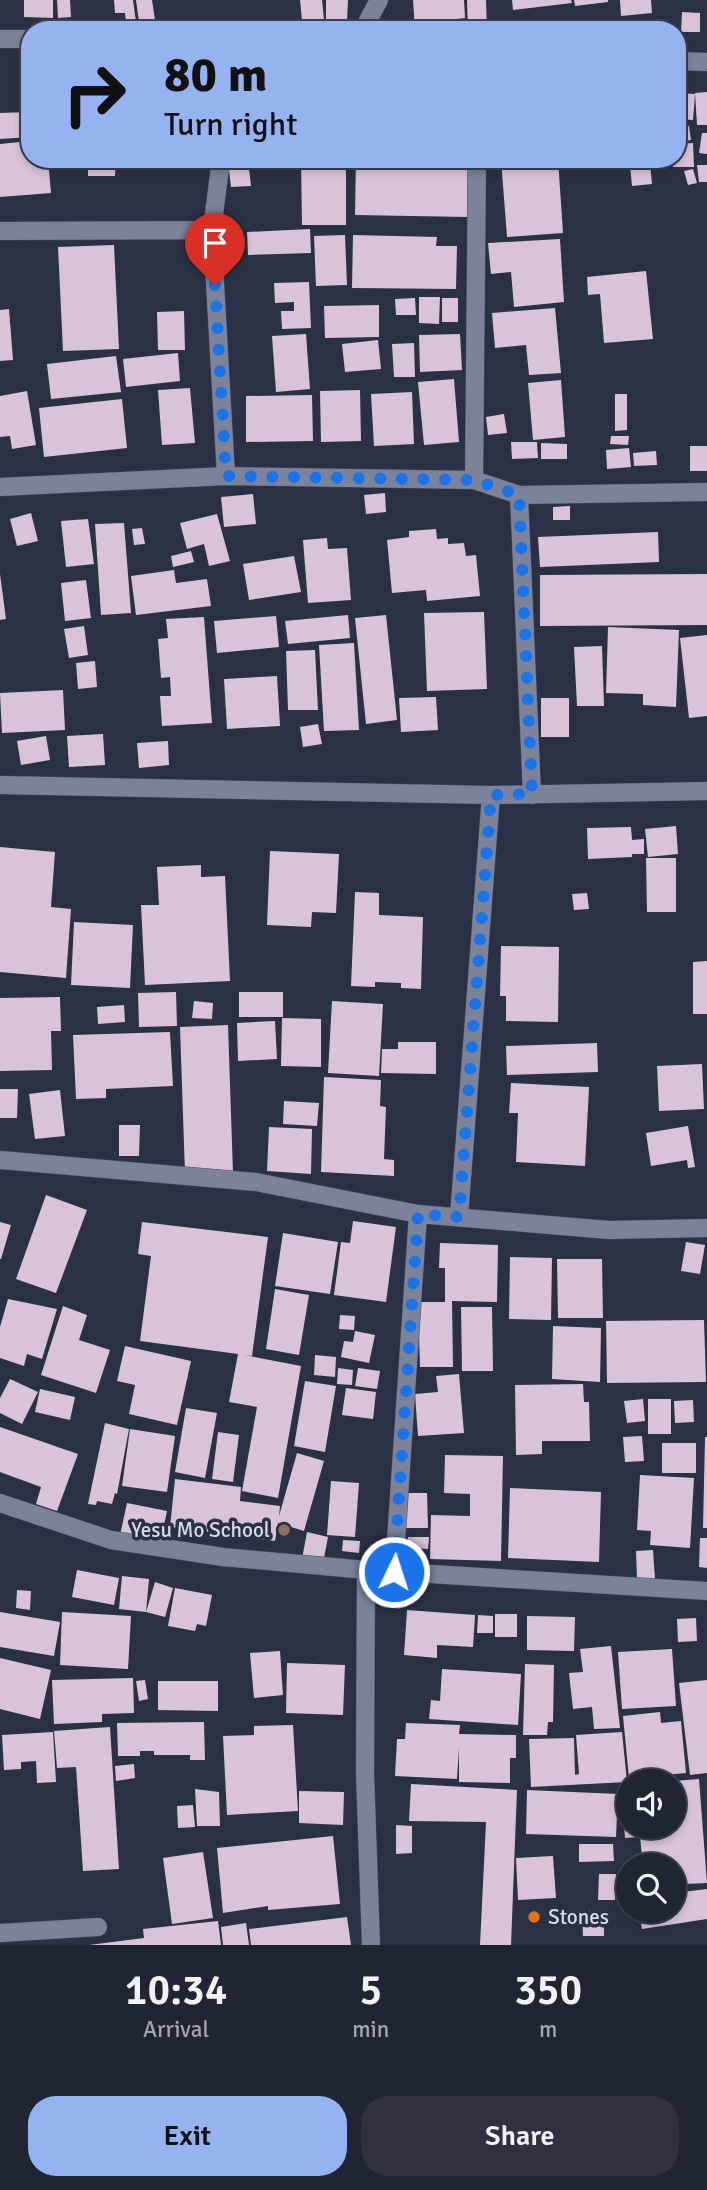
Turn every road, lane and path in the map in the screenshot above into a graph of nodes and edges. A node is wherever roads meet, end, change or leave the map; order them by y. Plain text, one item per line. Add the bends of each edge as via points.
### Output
1 (379, 0) edge
2 (368, 21) edge
3 (0, 39) edge
4 (21, 39) edge
5 (686, 61) edge
6 (707, 62) edge
7 (220, 168) edge
8 (477, 168) edge
9 (212, 230) junction
10 (0, 231) edge
11 (226, 476) junction
12 (474, 480) junction
13 (0, 488) edge
14 (707, 492) edge
15 (519, 495) junction
16 (0, 785) edge
17 (707, 791) edge
18 (532, 794) junction
19 (491, 795) junction
20 (0, 1160) edge
21 (418, 1214) junction
22 (459, 1217) junction
23 (707, 1228) edge
24 (0, 1503) edge
25 (366, 1570) junction
26 (394, 1572) junction
27 (707, 1591) edge
28 (98, 1927) dead end
29 (0, 1933) edge
30 (371, 1945) edge

1 - 2 street
3 - 4 street
5 - 6 street
7 - 9 street
8 - 12 street
9 - 10 street
9 - 11 street
11 - 12 street
11 - 13 street
12 - 15 street
14 - 15 street
15 - 18 street
16 - 19 street
17 - 18 street
18 - 19 street
19 - 22 street
20 - 21 street via 256,1182
21 - 22 street
21 - 26 street
22 - 23 street via 609,1230
24 - 25 street via 111,1541
25 - 26 street
25 - 30 street via 365,1773
26 - 27 street
28 - 29 street

